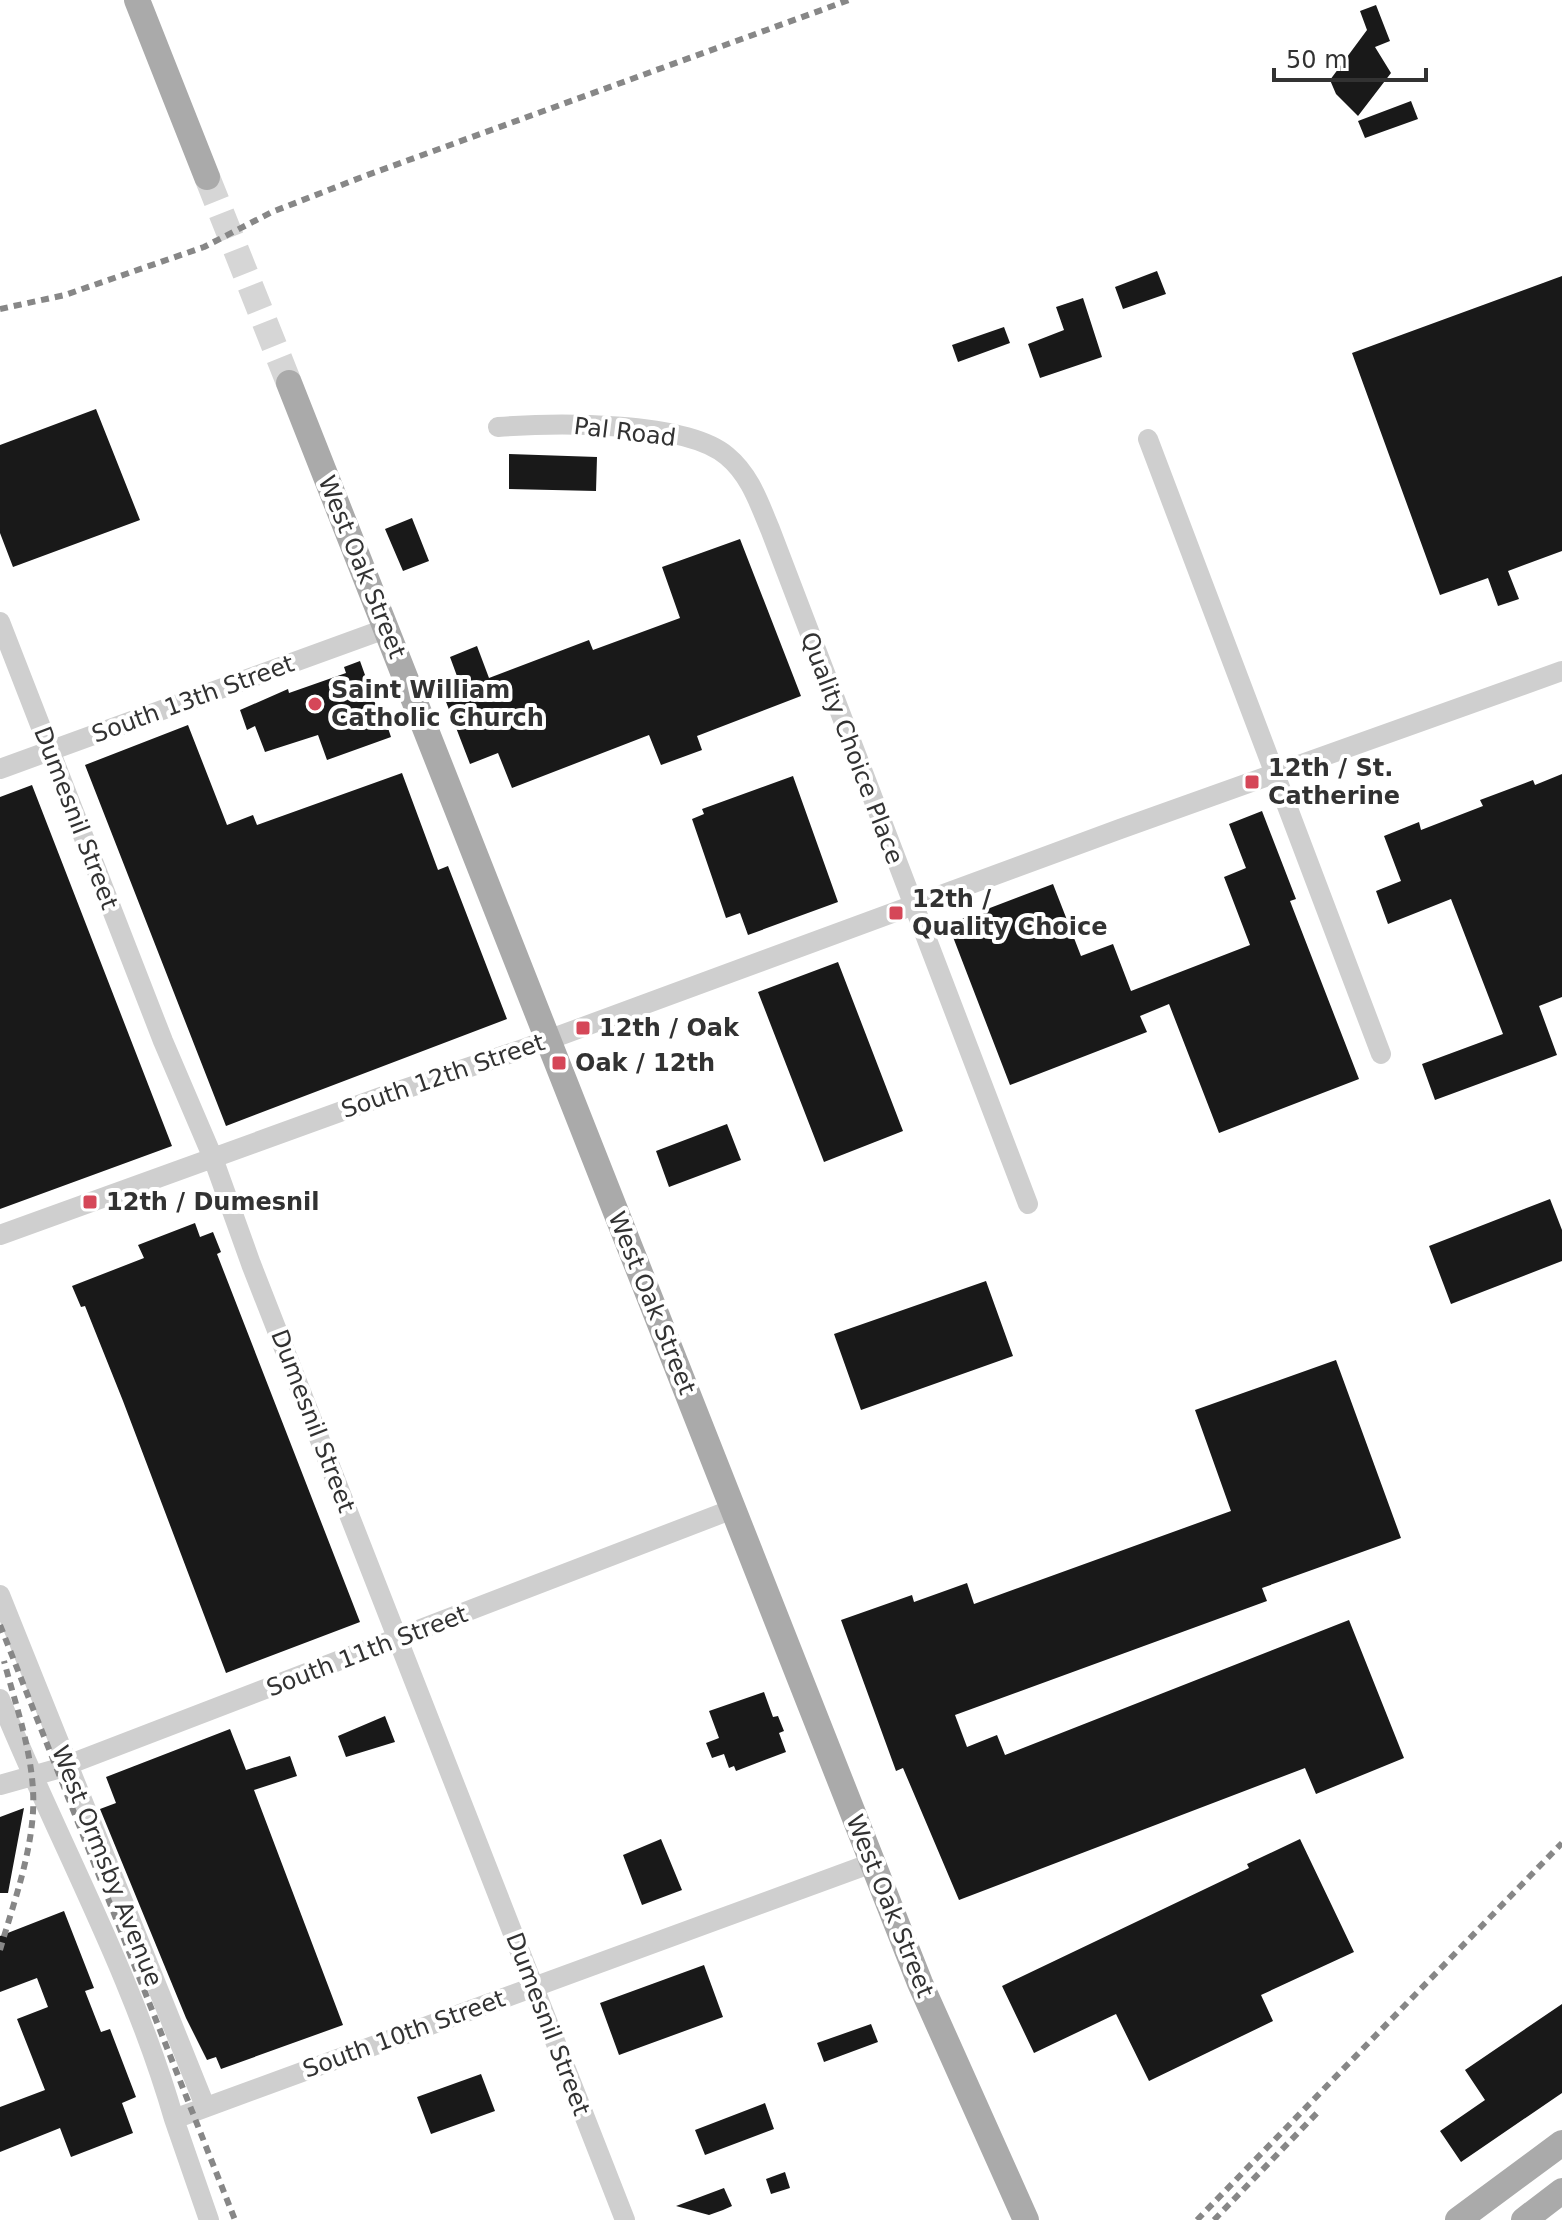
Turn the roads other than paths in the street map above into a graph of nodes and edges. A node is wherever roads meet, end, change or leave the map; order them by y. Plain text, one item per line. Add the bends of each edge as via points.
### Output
1 (137, 0) edge
2 (207, 177) tunnel mouth
3 (289, 383) tunnel mouth
4 (498, 427) dead end
5 (1148, 439) dead end
6 (743, 472) joint
7 (0, 622) edge
8 (385, 629) junction
9 (1562, 671) edge
10 (50, 751) junction
11 (0, 769) edge
12 (1276, 773) junction
13 (913, 907) junction
14 (550, 1040) junction
15 (1381, 1054) dead end
16 (213, 1158) junction
17 (1028, 1204) dead end
18 (0, 1235) edge
19 (733, 1509) junction
20 (0, 1595) edge
21 (398, 1639) junction
22 (0, 1699) edge
23 (66, 1765) junction
24 (31, 1774) junction
25 (0, 1785) edge
26 (872, 1863) junction
27 (534, 1988) junction
28 (205, 2106) junction
29 (174, 2119) junction
30 (1562, 2143) edge
31 (1562, 2191) edge
32 (209, 2220) edge
33 (625, 2220) edge
34 (1026, 2220) edge
35 (1458, 2220) edge
36 (1524, 2220) edge

1 - 2 main road
3 - 8 main road, West Oak Street
4 - 6 street, Pal Road via 576,425 655,432 725,453
5 - 12 street
6 - 13 street, Quality Choice Place via 776,544
7 - 10 street, Dumesnil Street
8 - 10 street, South 13th Street
8 - 14 main road, West Oak Street
9 - 12 street, South 12th Street
10 - 11 street, South 13th Street
10 - 16 street, Dumesnil Street
12 - 13 street, South 12th Street
12 - 15 street
13 - 14 street, South 12th Street
13 - 17 street, Quality Choice Place
14 - 16 street, South 12th Street
14 - 19 main road, West Oak Street
16 - 18 street, South 12th Street
16 - 21 street, Dumesnil Street
19 - 21 street, South 11th Street
19 - 26 main road, West Oak Street
20 - 23 street, West Ormsby Avenue
21 - 23 street, South 11th Street
21 - 27 street, Dumesnil Street
22 - 24 street, West Ormsby Avenue
23 - 24 street, South 11th Street
23 - 28 street, West Ormsby Avenue
24 - 25 street, South 11th Street
24 - 29 street, West Ormsby Avenue via 114,1957
26 - 27 street, South 10th Street
26 - 34 main road, West Oak Street
27 - 28 street, South 10th Street
27 - 33 street, Dumesnil Street
28 - 29 street
29 - 32 street, West Ormsby Avenue
30 - 35 main road
31 - 36 main road

